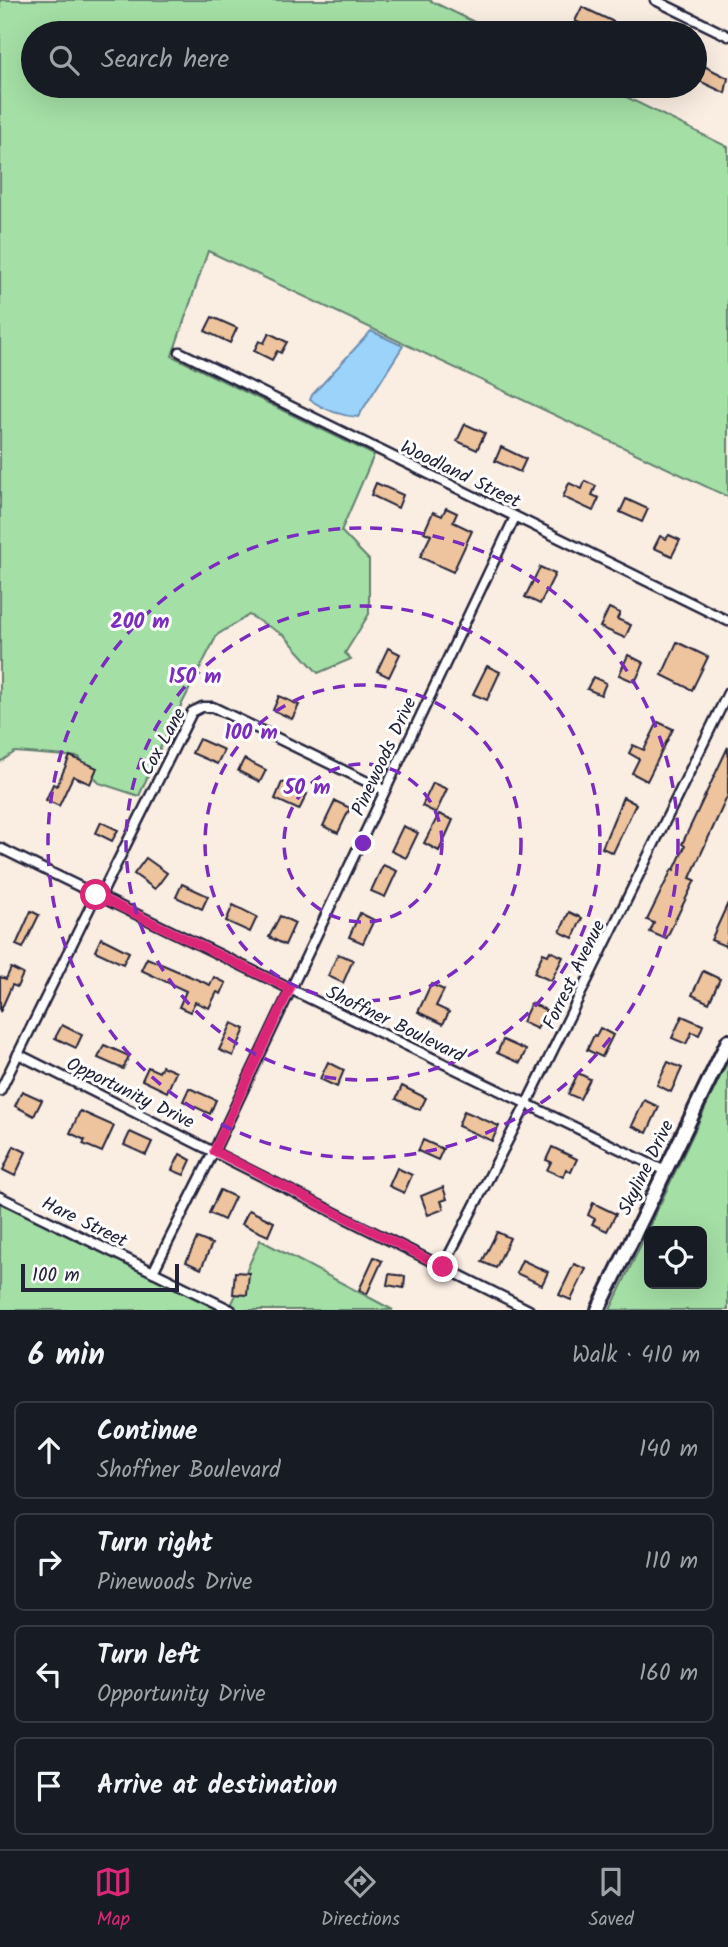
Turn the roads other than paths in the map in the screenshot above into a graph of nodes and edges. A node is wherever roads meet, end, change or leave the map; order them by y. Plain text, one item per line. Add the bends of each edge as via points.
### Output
1 (655, 0) edge
2 (698, 21) edge
3 (707, 26) edge
4 (728, 36) edge
5 (180, 352) dead end
6 (515, 517) junction
7 (728, 621) edge
8 (728, 693) edge
9 (384, 790) junction
10 (0, 848) edge
11 (98, 896) junction
12 (290, 989) junction
13 (728, 1041) edge
14 (18, 1054) junction
15 (0, 1091) edge
16 (527, 1103) junction
17 (214, 1151) junction
18 (665, 1171) junction
19 (0, 1196) edge
20 (443, 1267) junction
21 (153, 1272) junction
22 (231, 1310) edge
23 (529, 1310) edge
24 (598, 1310) edge

1 - 2 street
3 - 4 street
5 - 6 street, Woodland Street
6 - 7 street, Woodland Street
6 - 9 street, Pinewoods Drive
8 - 16 street, Forrest Avenue
9 - 11 street, Cox Lane via 213,707 202,707 192,712
9 - 12 street, Pinewoods Drive
10 - 11 street, Shoffner Boulevard
11 - 12 street, Shoffner Boulevard
11 - 14 street
12 - 16 street, Shoffner Boulevard
12 - 17 street, Pinewoods Drive
13 - 18 street, Skyline Drive
14 - 15 street
14 - 17 street, Opportunity Drive
16 - 18 street, Shoffner Boulevard
16 - 20 street, Forrest Avenue
17 - 20 street, Opportunity Drive
17 - 21 street, Pinewoods Drive
18 - 24 street, Skyline Drive
19 - 21 street, Hare Street
20 - 23 street, Opportunity Drive
21 - 22 street, Hare Street

